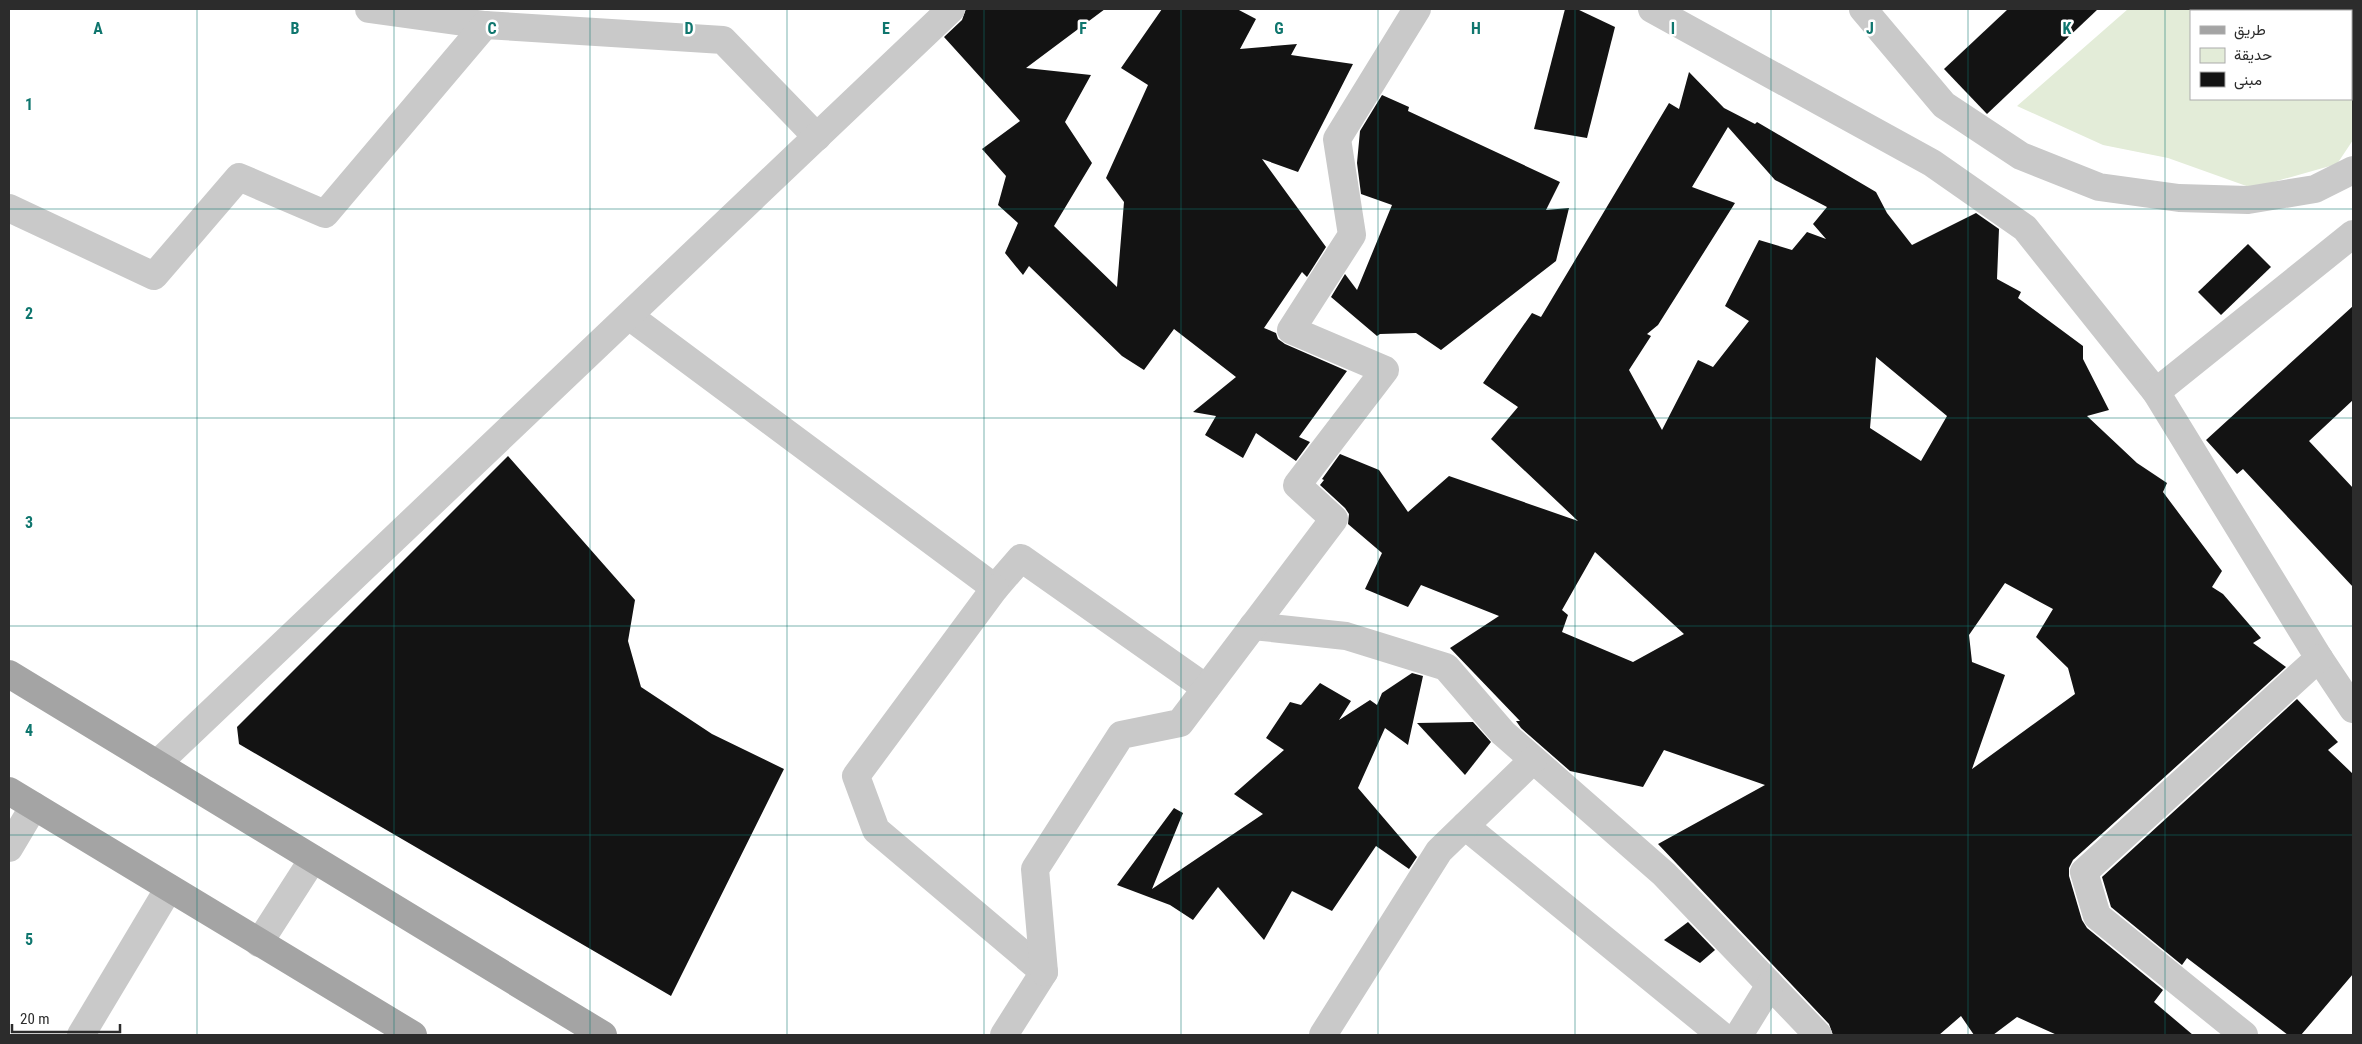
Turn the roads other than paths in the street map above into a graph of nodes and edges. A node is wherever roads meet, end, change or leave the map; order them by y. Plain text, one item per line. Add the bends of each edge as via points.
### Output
1 (369, 9) edge
2 (951, 9) edge
3 (1417, 9) edge
4 (1652, 9) edge
5 (1863, 9) edge
6 (485, 25) junction
7 (816, 137) junction
8 (2353, 170) edge
9 (9, 208) edge
10 (2353, 234) edge
11 (629, 316) junction
12 (2156, 392) junction
13 (995, 588) junction
14 (1253, 626) junction
15 (2319, 658) junction
16 (9, 674) edge
17 (1206, 688) junction
18 (2353, 709) edge
19 (1533, 760) junction
20 (157, 764) junction
21 (9, 791) edge
22 (34, 806) junction
23 (1465, 826) junction
24 (9, 848) edge
25 (313, 859) junction
26 (169, 888) junction
27 (259, 943) junction
28 (1044, 972) junction
29 (1770, 985) junction
30 (399, 1032) edge
31 (81, 1035) edge
32 (604, 1035) edge
33 (1004, 1035) edge
34 (1323, 1035) edge
35 (1721, 1035) edge
36 (1739, 1035) edge
37 (1818, 1035) edge
38 (2244, 1035) edge

1 - 6 street
2 - 7 street
3 - 14 street via 1337,139 1352,235 1292,330 1385,370 1297,485 1334,519
4 - 12 street via 1932,162 2025,228
5 - 8 street via 1944,105 2021,156 2099,187 2180,198 2248,200 2315,189
6 - 7 street via 723,40
6 - 9 street via 324,214 239,177 154,276
7 - 11 street
10 - 12 street
11 - 13 street
11 - 20 street
12 - 15 street
13 - 17 street via 1021,558
13 - 28 street via 856,776 876,830
14 - 17 street
14 - 19 street via 1346,636 1446,667 1503,733
15 - 18 street
15 - 38 street via 2084,872 2097,916
16 - 20 main road
17 - 28 street via 1180,723 1121,734 1035,868
19 - 23 street
19 - 29 street via 1664,874
20 - 25 main road
21 - 22 main road
22 - 24 street
22 - 26 main road
23 - 34 street via 1439,851
23 - 35 street
25 - 27 street
25 - 32 main road
26 - 27 main road
26 - 31 street
27 - 30 main road
28 - 33 street
29 - 36 street
29 - 37 street

